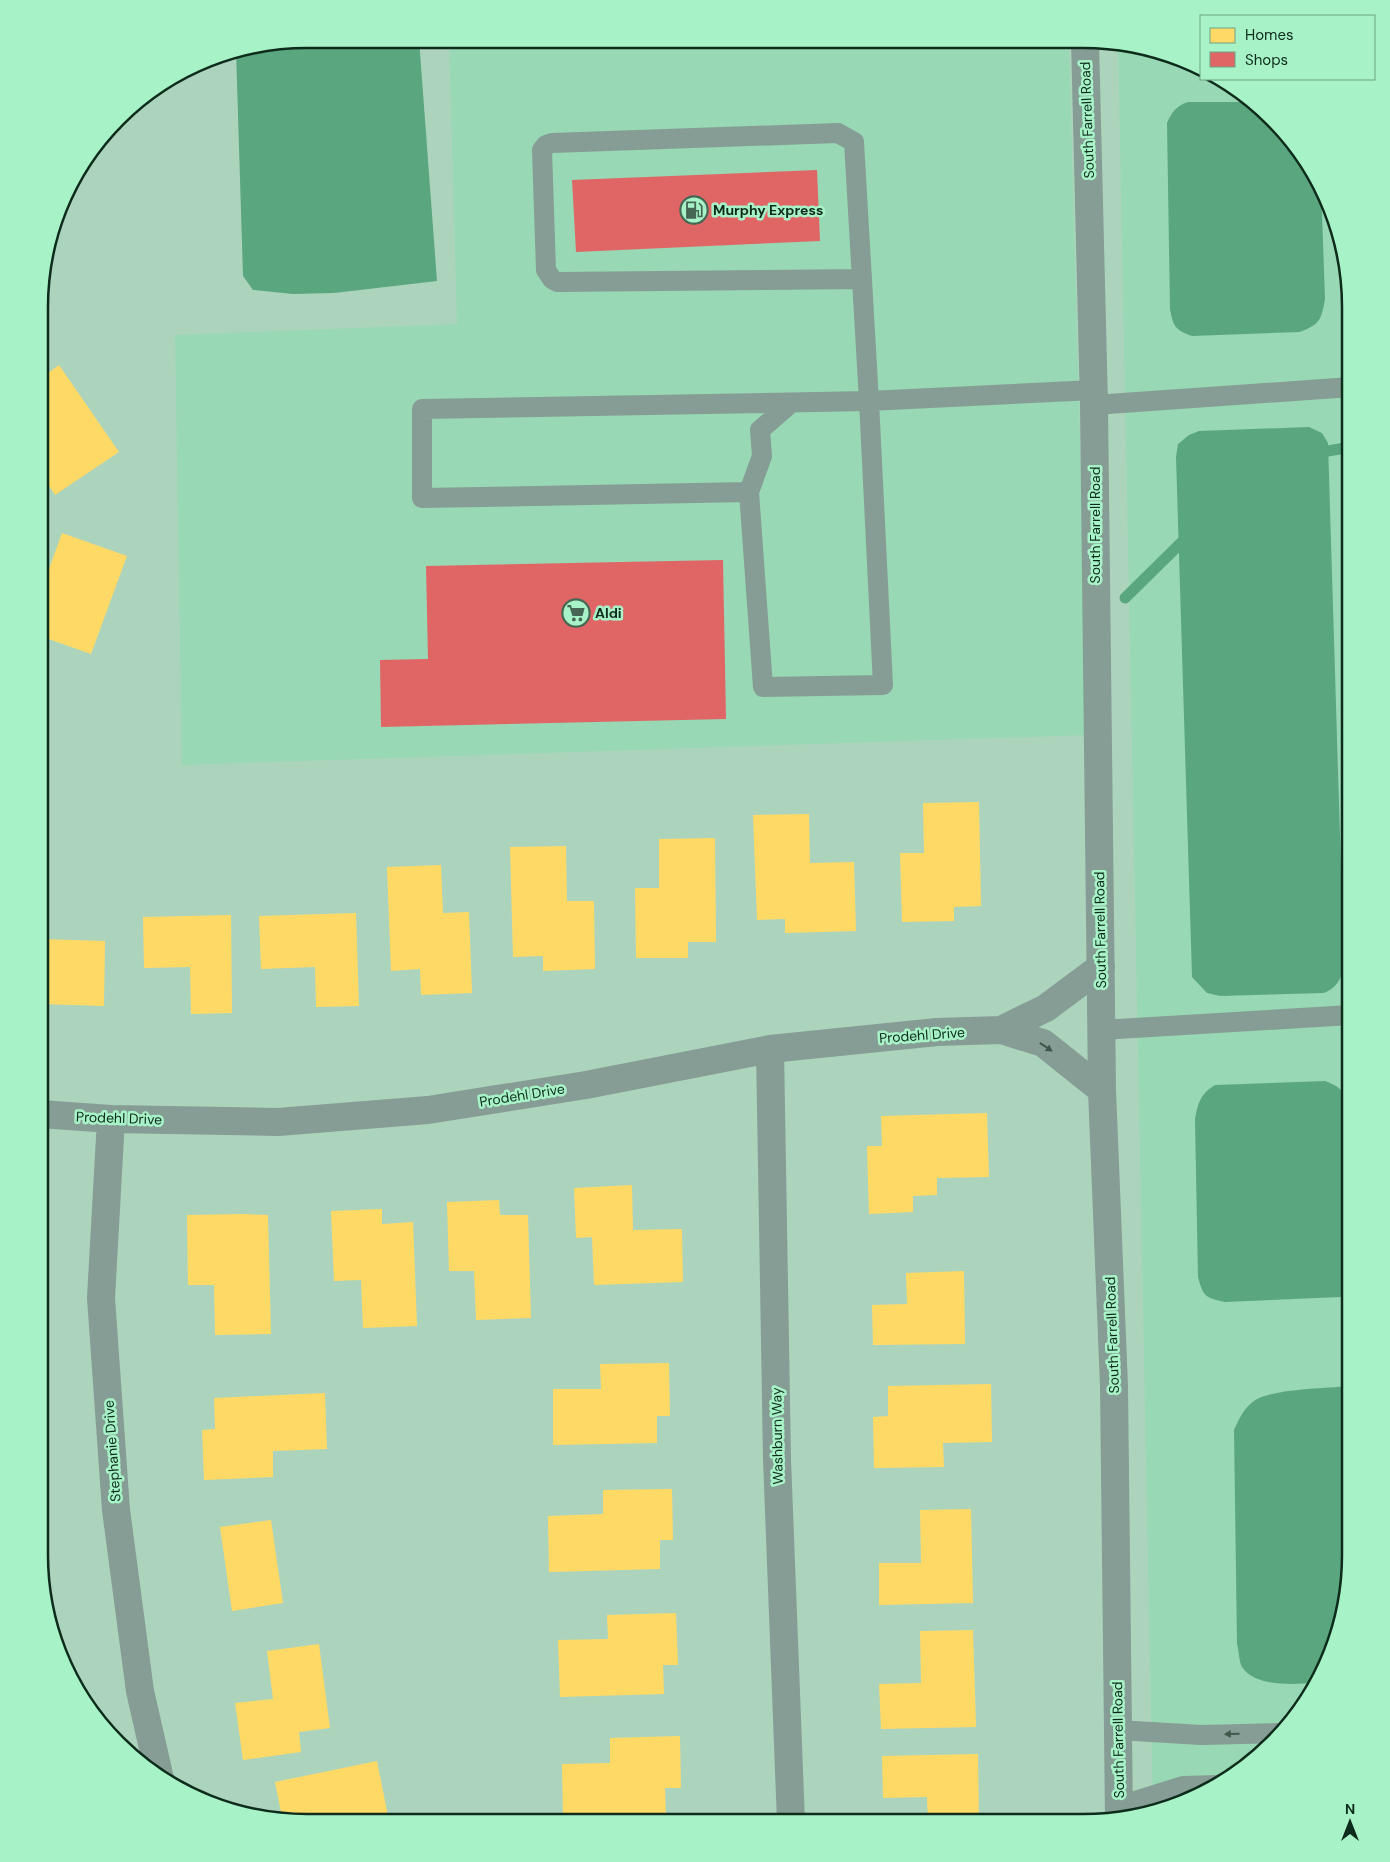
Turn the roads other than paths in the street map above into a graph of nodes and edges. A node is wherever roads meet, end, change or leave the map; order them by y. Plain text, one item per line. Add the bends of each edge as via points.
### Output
1 (1085, 48) edge
2 (862, 279) junction
3 (1342, 387) edge
4 (1094, 398) junction
5 (869, 402) junction
6 (791, 403) junction
7 (748, 492) junction
8 (1101, 967) junction
9 (1342, 1016) edge
10 (1001, 1030) junction
11 (1101, 1030) junction
12 (770, 1049) junction
13 (1102, 1090) junction
14 (48, 1115) edge
15 (111, 1119) junction
16 (1118, 1730) junction
17 (1272, 1733) edge
18 (157, 1767) edge
19 (1203, 1785) edge
20 (1119, 1812) edge
21 (791, 1814) edge

1 - 4 street, South Farrell Road
2 - 2 lane via 854,142 838,132 552,143 542,150 546,270 557,282
2 - 5 lane
3 - 4 lane
4 - 5 lane
4 - 8 street, South Farrell Road
5 - 6 lane
5 - 7 lane via 883,685 763,687
6 - 7 lane via 760,430 762,456
6 - 7 lane via 422,409 422,498
8 - 10 street, Prodehl Drive via 1046,1008
8 - 11 street, South Farrell Road
9 - 11 lane
10 - 12 street, Prodehl Drive via 937,1032
10 -> 13 street, Prodehl Drive via 1043,1043
11 - 13 street, South Farrell Road
12 - 15 street, Prodehl Drive via 586,1086 428,1110 278,1122
12 - 21 street, Washburn Way via 777,1459
13 - 16 street, South Farrell Road via 1114,1386
14 - 15 street, Prodehl Drive
15 - 18 street, Stephanie Drive via 101,1298 116,1510 140,1691
17 -> 16 lane via 1201,1735
16 - 20 street, South Farrell Road
19 - 20 lane via 1182,1786

